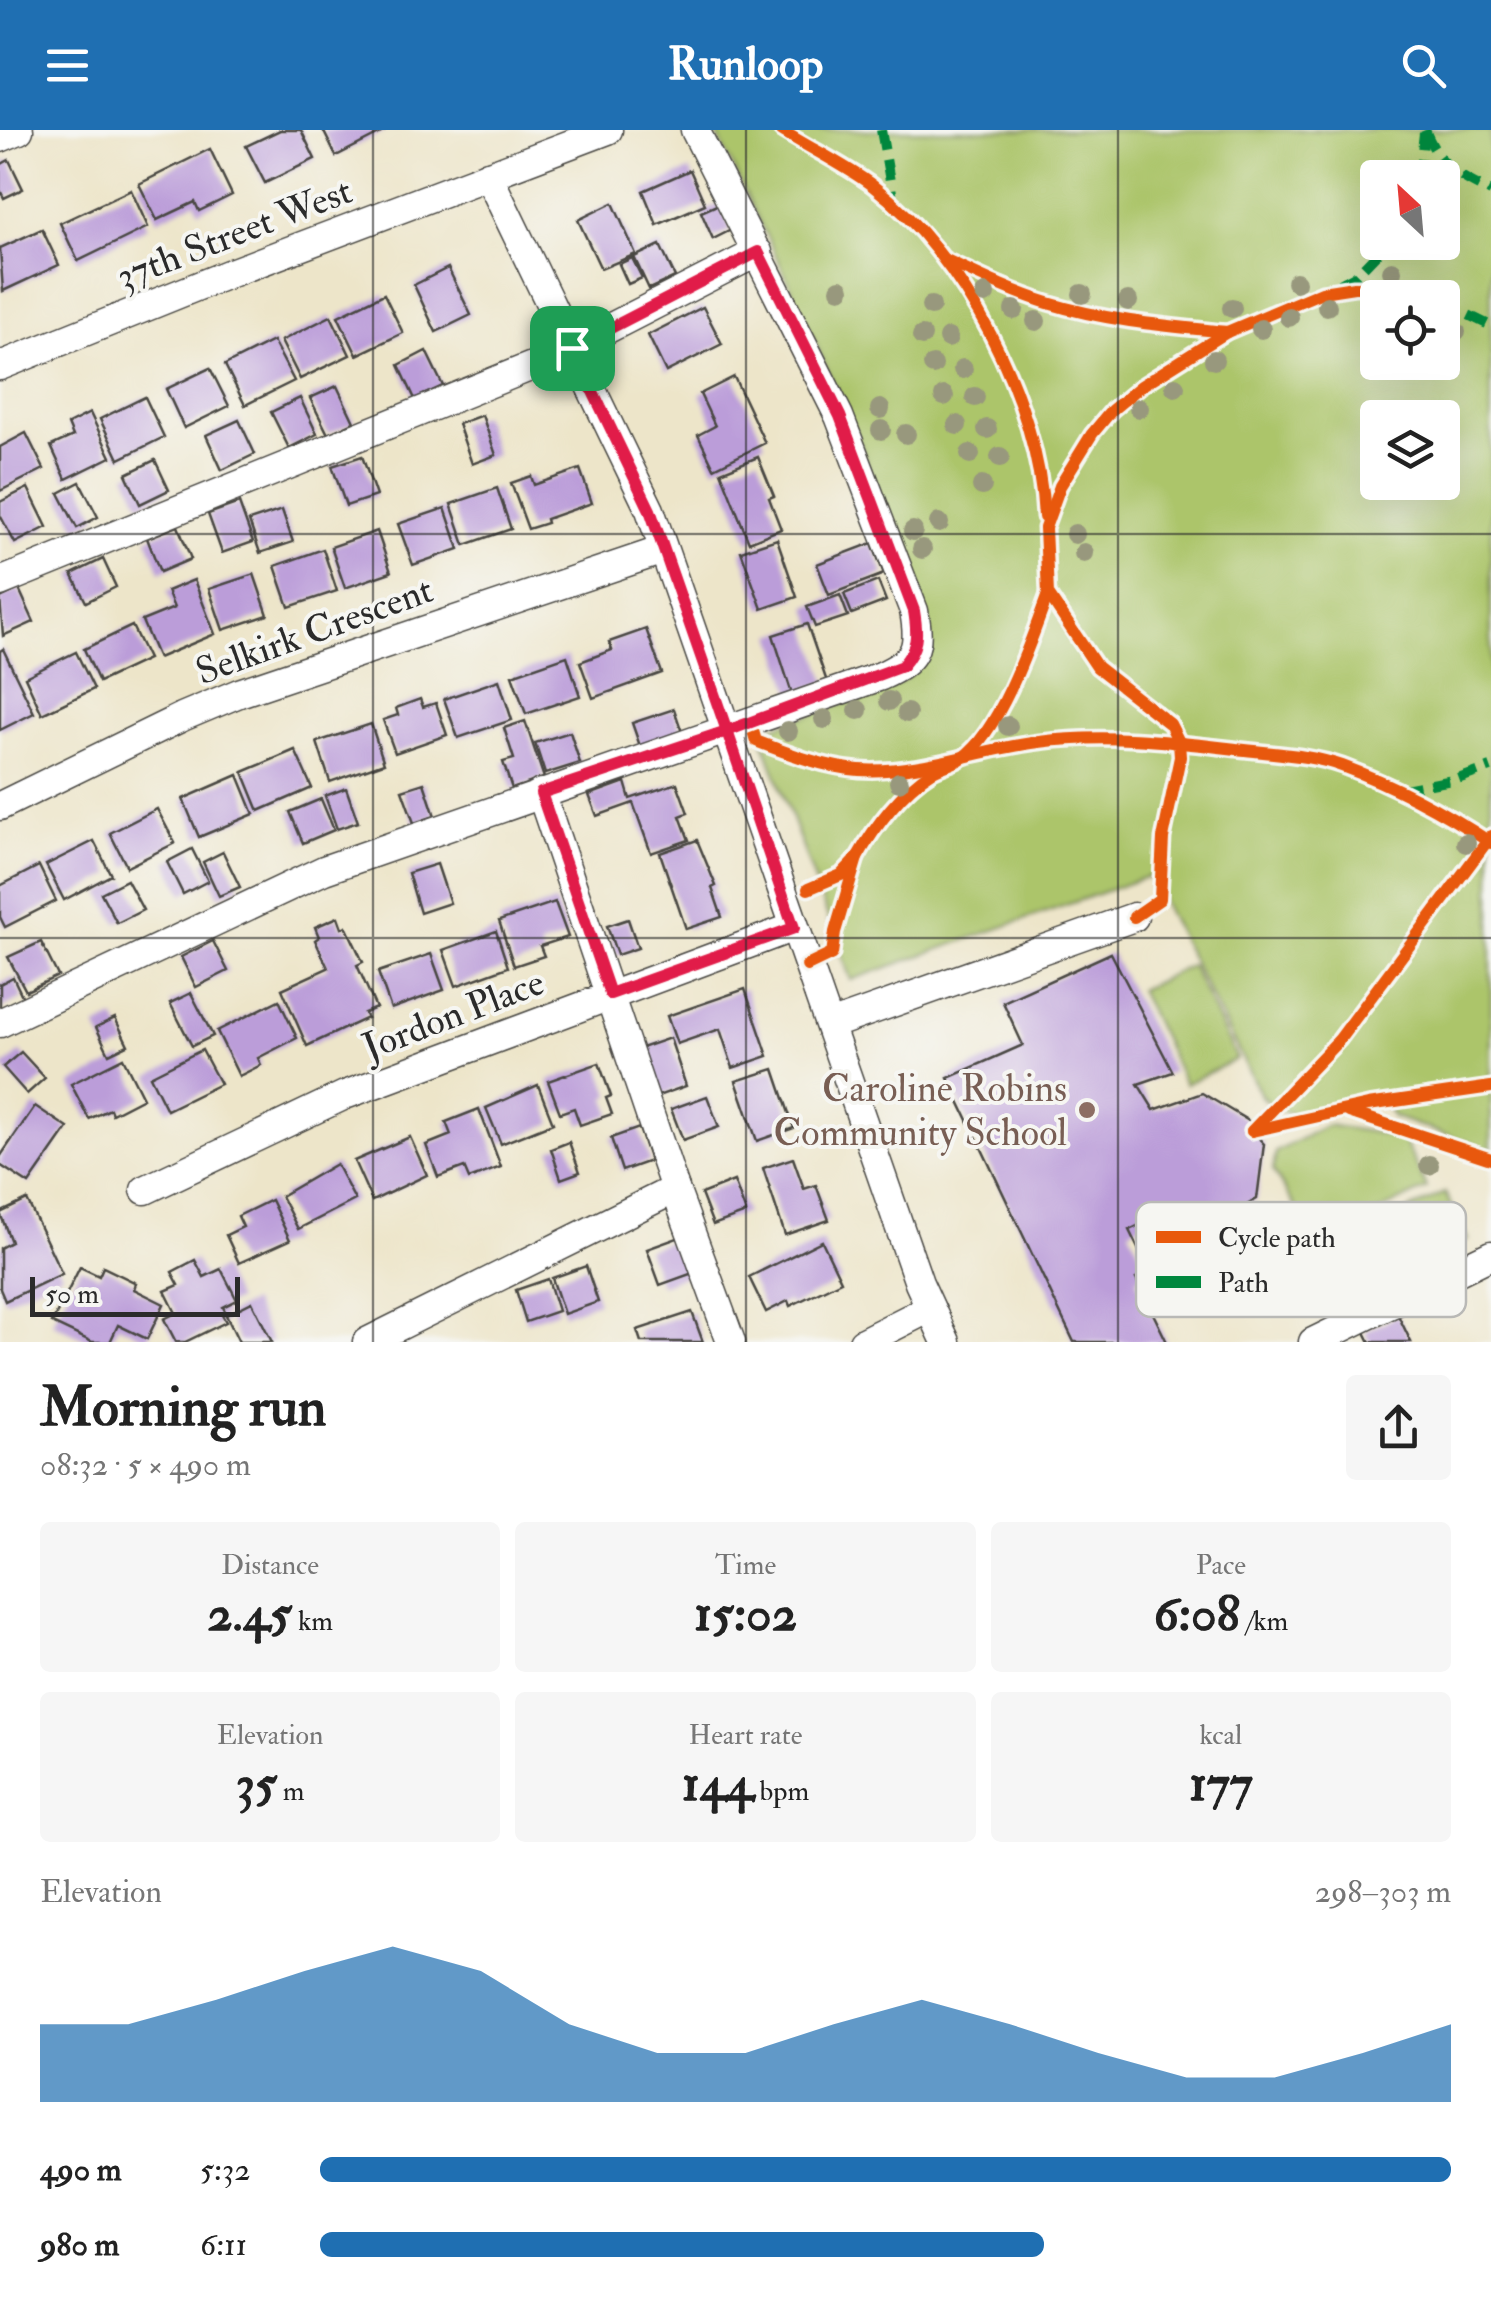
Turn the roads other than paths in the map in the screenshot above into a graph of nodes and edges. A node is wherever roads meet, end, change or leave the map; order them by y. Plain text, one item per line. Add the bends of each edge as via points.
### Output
1 (20, 130) edge
2 (608, 130) edge
3 (695, 130) edge
4 (0, 138) edge
5 (488, 176) junction
6 (758, 252) junction
7 (572, 348) junction
8 (0, 366) edge
9 (664, 550) junction
10 (0, 582) edge
11 (727, 731) junction
12 (541, 793) junction
13 (0, 806) edge
14 (1134, 917) dead end
15 (794, 928) junction
16 (610, 994) junction
17 (0, 1023) edge
18 (830, 1025) junction
19 (675, 1189) junction
20 (146, 1190) dead end
21 (1491, 1254) edge
22 (1466, 1266) edge
23 (930, 1308) junction
24 (1364, 1317) edge
25 (367, 1342) edge
26 (730, 1342) edge
27 (863, 1342) edge
28 (946, 1342) edge
29 (1313, 1342) edge

1 - 4 street
2 - 5 street, 37th Street West
3 - 6 street
5 - 7 street
5 - 8 street, 37th Street West
6 - 7 street
6 - 11 street via 859,462 918,633 915,652 902,666
7 - 9 street
7 - 10 street
9 - 11 street
9 - 13 street, Selkirk Crescent via 239,693
11 - 12 street
11 - 15 street
12 - 16 street
12 - 17 street via 324,870
14 - 18 street
15 - 16 street, Jordon Place
15 - 18 street
16 - 19 street
16 - 20 street, Jordon Place via 344,1095
18 - 23 street
19 - 25 street
19 - 26 street
21 - 22 street
23 - 27 street
23 - 28 street
24 - 29 street

